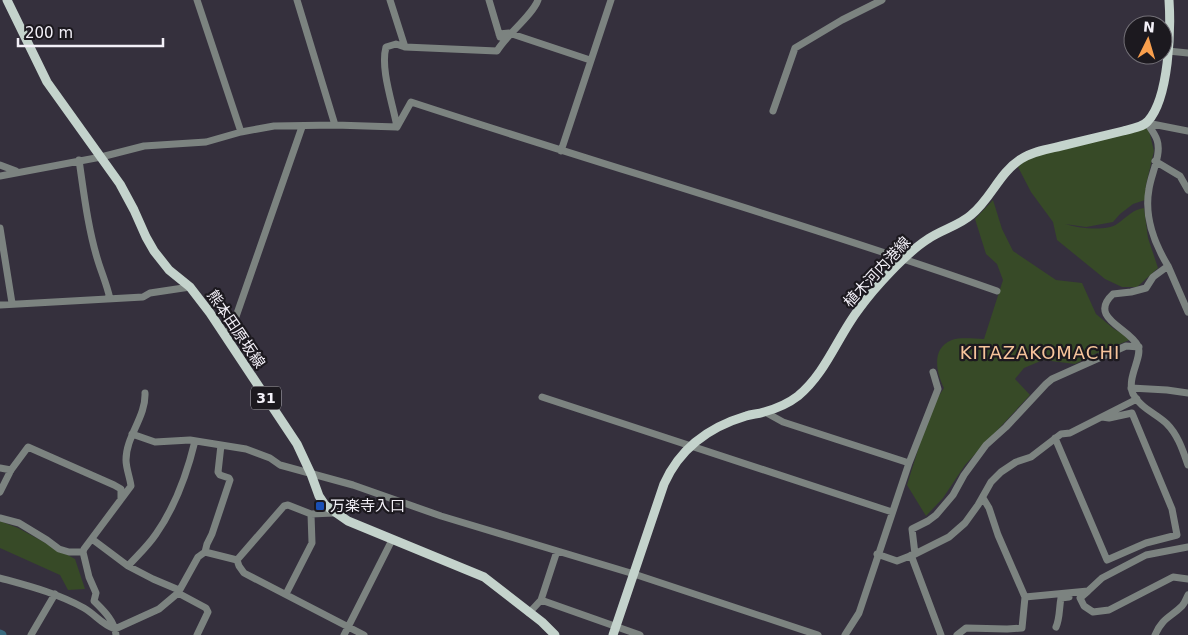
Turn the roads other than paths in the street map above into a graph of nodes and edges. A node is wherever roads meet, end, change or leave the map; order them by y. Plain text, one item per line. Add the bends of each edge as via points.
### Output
1 (7, 0) edge
2 (197, 0) edge
3 (297, 0) edge
4 (390, 0) edge
5 (489, 0) edge
6 (538, 0) edge
7 (611, 0) edge
8 (882, 0) edge
9 (1169, 0) edge
10 (1169, 15) edge
11 (510, 33) junction
12 (499, 34) junction
13 (501, 45) junction
14 (405, 47) junction
15 (1173, 52) edge
16 (1188, 54) edge
17 (590, 60) junction
18 (1166, 65) edge
19 (773, 111) dead end
20 (1147, 123) junction
21 (336, 125) junction
22 (302, 127) junction
23 (397, 127) junction
24 (1188, 131) edge
25 (241, 132) junction
26 (561, 151) junction
27 (101, 157) junction
28 (79, 160) junction
29 (1155, 161) junction
30 (0, 165) edge
31 (17, 171) junction
32 (0, 176) edge
33 (1188, 190) edge
34 (0, 228) edge
35 (905, 258) junction
36 (1168, 266) junction
37 (190, 287) junction
38 (997, 291) dead end
39 (110, 299) junction
40 (12, 304) junction
41 (0, 305) edge
42 (1188, 312) edge
43 (224, 334) junction
44 (1139, 347) junction
45 (932, 372) dead end
46 (1131, 388) junction
47 (145, 393) dead end
48 (1188, 393) edge
49 (542, 397) dead end
50 (1137, 400) junction
51 (765, 412) junction
52 (1102, 417) junction
53 (132, 434) junction
54 (1055, 438) junction
55 (195, 441) junction
56 (221, 445) junction
57 (691, 446) junction
58 (909, 463) junction
59 (1188, 465) edge
60 (0, 468) edge
61 (11, 470) junction
62 (311, 474) junction
63 (0, 492) edge
64 (983, 498) junction
65 (121, 499) junction
66 (892, 512) junction
67 (334, 513) junction
68 (311, 514) junction
69 (0, 518) edge
70 (92, 539) junction
71 (392, 540) junction
72 (1188, 547) edge
73 (557, 551) junction
74 (82, 552) junction
75 (204, 552) junction
76 (878, 554) junction
77 (913, 554) junction
78 (237, 560) junction
79 (128, 566) junction
80 (634, 574) junction
81 (0, 578) edge
82 (1188, 579) edge
83 (179, 591) junction
84 (1088, 591) junction
85 (55, 594) junction
86 (286, 594) junction
87 (1188, 595) edge
88 (1025, 597) junction
89 (541, 600) junction
90 (529, 613) junction
91 (348, 627) junction
92 (1056, 627) dead end
93 (615, 631) edge
94 (116, 632) edge
95 (31, 635) edge
96 (197, 635) edge
97 (344, 635) edge
98 (364, 635) edge
99 (555, 635) edge
100 (640, 635) edge
101 (818, 635) edge
102 (845, 635) edge
103 (941, 635) edge
104 (957, 635) edge
105 (1155, 635) edge

1 - 27 main road, 熊本田原坂線 / 31 via 47,82
2 - 25 street
3 - 21 street
4 - 14 street
5 - 12 street
6 - 11 street
7 - 17 street
8 - 19 street via 795,48
9 - 10 main road
11 - 12 street
11 - 13 street
11 - 17 street
12 - 13 street
13 - 14 street via 497,51
14 - 23 street via 396,44 386,46 384,54
15 - 16 street
17 - 26 street
18 - 20 main road via 1162,93
20 - 24 street
20 - 29 street via 1157,140
20 - 35 main road, 植木河内港線 via 1021,158 970,216 928,238
21 - 22 street
21 - 23 street
22 - 25 street via 274,126
22 - 43 street via 232,328
23 - 26 street via 411,102
25 - 27 street via 206,142 144,146
26 - 35 street
27 - 28 street
27 - 37 main road, 熊本田原坂線 / 31 via 120,184 154,251 169,270
28 - 31 street
28 - 39 street via 98,262 107,281
29 - 33 street via 1180,176
29 - 36 street via 1148,189 1150,219 1157,248
30 - 31 street
31 - 32 street
34 - 40 street
35 - 38 street
35 - 51 main road, 植木河内港線 via 859,308 812,381 798,396
36 - 42 street
36 - 44 street via 1153,277 1146,288 1113,294 1105,306 1110,320
37 - 39 street via 143,297
37 - 43 main road, 熊本田原坂線 / 31
39 - 40 street
40 - 41 street
43 - 62 main road, 熊本田原坂線 / 31 via 297,444
44 - 46 street
44 - 77 street via 1126,346 1046,384 986,445 953,496 928,521 912,529
45 - 58 street via 938,389
46 - 48 street
46 - 50 street
47 - 53 street via 146,400
49 - 57 street
50 - 52 street
50 - 59 street via 1167,424
51 - 57 main road, 植木河内港線 via 745,416 704,434
51 - 58 street via 783,422
52 - 54 street
52 - 54 street via 1132,413 1172,508 1177,535 1146,543 1106,560
53 - 55 street via 155,442
53 - 65 street via 126,460 131,486
54 - 64 street via 1031,457 1001,472 991,482
55 - 56 street
55 - 79 street via 181,488 163,523
56 - 62 street via 246,449 280,465
56 - 75 street via 218,472 230,480
57 - 66 street
57 - 80 main road, 植木河内港線 via 664,484
58 - 66 street
60 - 61 street
61 - 63 street
61 - 65 street via 28,447 114,485 121,490
62 - 67 main road, 熊本田原坂線 / 31 via 319,496
62 - 73 street
64 - 77 street via 965,523 949,537
64 - 88 street
65 - 70 street
66 - 76 street
67 - 68 street
67 - 71 main road, 熊本田原坂線 / 31
68 - 78 street via 284,506
68 - 86 street via 312,543
69 - 74 street via 19,523 59,549
70 - 74 street
70 - 79 street
71 - 90 main road, 熊本田原坂線 / 31 via 484,577
71 - 91 street
72 - 84 street via 1146,555 1102,578
73 - 80 street
73 - 89 street
74 - 94 street via 96,593 94,601
75 - 78 street
75 - 83 street
76 - 77 street via 897,561
76 - 102 street via 859,613
77 - 103 street
78 - 86 street via 244,573
79 - 83 street
80 - 93 main road, 植木河内港線
80 - 101 street
81 - 85 street
82 - 84 street via 1173,577 1108,610 1093,612 1084,606 1080,598
83 - 94 street via 159,609
83 - 96 street via 208,612
84 - 88 street
84 - 92 street via 1061,598
85 - 94 street via 84,608
85 - 95 street
86 - 91 street
87 - 105 street via 1181,607 1160,624
88 - 104 street via 1022,628 966,628
89 - 90 street
89 - 93 street
90 - 99 main road, 熊本田原坂線 / 31
91 - 97 street
91 - 98 street
93 - 100 street

